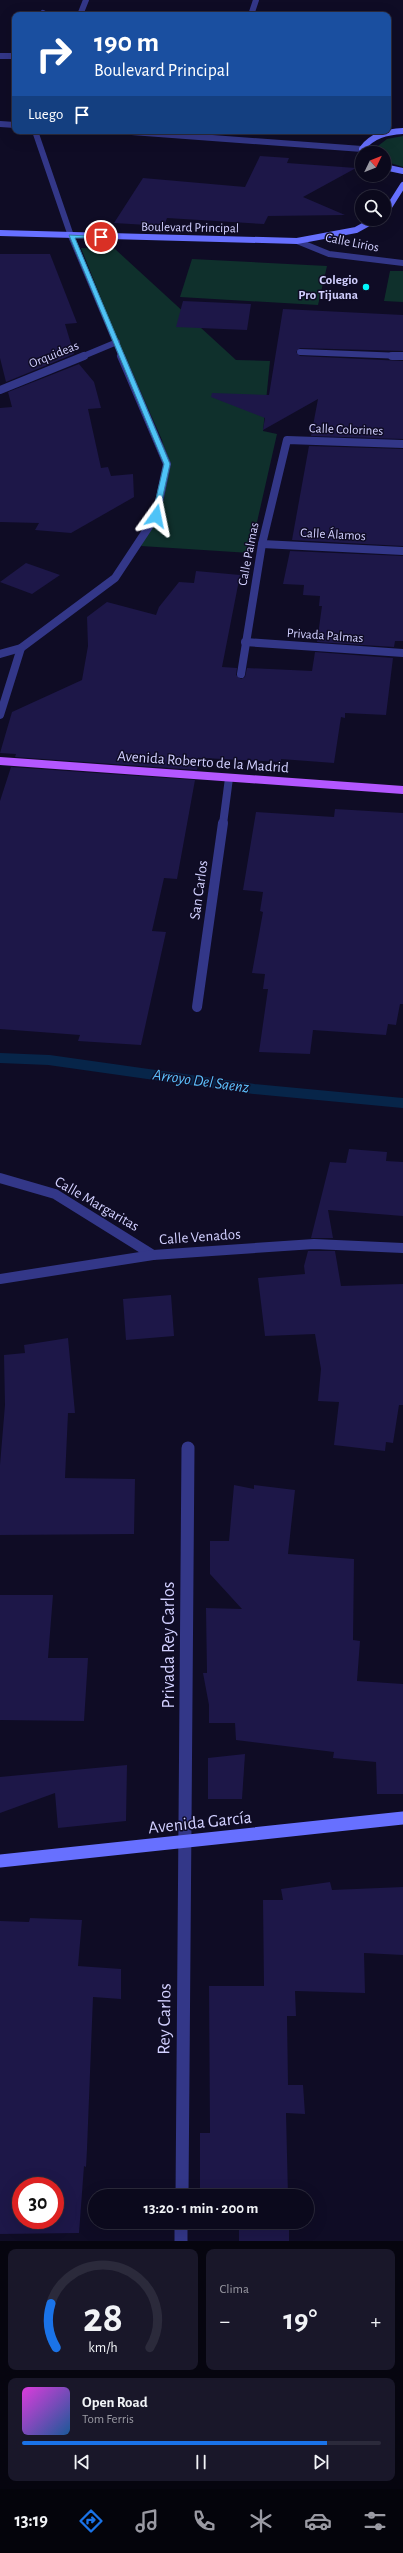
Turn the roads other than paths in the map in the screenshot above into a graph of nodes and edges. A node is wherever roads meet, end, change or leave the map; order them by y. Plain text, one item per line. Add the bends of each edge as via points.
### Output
1 (86, 0) edge
2 (256, 0) edge
3 (81, 12) edge
4 (252, 12) edge
5 (0, 56) edge
6 (12, 56) edge
7 (0, 124) edge
8 (12, 125) edge
9 (403, 131) edge
10 (391, 133) edge
11 (36, 134) edge
12 (217, 134) edge
13 (388, 134) edge
14 (364, 146) edge
15 (355, 150) edge
16 (391, 168) edge
17 (403, 170) edge
18 (403, 185) edge
19 (391, 204) edge
20 (363, 226) edge
21 (0, 233) edge
22 (71, 236) junction
23 (297, 241) junction
24 (403, 263) edge
25 (117, 342) junction
26 (300, 352) dead end
27 (403, 356) edge
28 (0, 390) edge
29 (287, 440) joint
30 (403, 444) edge
31 (262, 544) junction
32 (403, 551) edge
33 (245, 642) junction
34 (21, 648) junction
35 (403, 653) edge
36 (0, 654) edge
37 (241, 674) dead end
38 (0, 715) edge
39 (0, 761) edge
40 (229, 778) junction
41 (403, 790) edge
42 (198, 1007) dead end
43 (0, 1178) edge
44 (403, 1248) edge
45 (153, 1255) junction
46 (0, 1280) edge
47 (188, 1448) dead end
48 (403, 1818) edge
49 (186, 1843) junction
50 (0, 1861) edge
51 (182, 2189) edge
52 (181, 2229) edge
53 (181, 2241) edge

1 - 3 street
2 - 4 street
5 - 6 street
7 - 8 street
9 - 10 street
11 - 22 street
12 - 15 street
13 - 14 street via 366,142
16 - 17 street
18 - 19 street
20 - 23 street, Boulevard Principal via 356,230
21 - 22 street, Boulevard Principal
22 - 23 street, Boulevard Principal
22 - 25 street
23 - 24 street, Calle Lirios via 329,254
25 - 28 street, Orquideas
25 - 34 street via 167,464 156,516 115,578
26 - 27 street
29 - 30 street, Calle Colorines
29 - 31 street, Calle Palmas
31 - 32 street, Calle Álamos
31 - 33 street, Calle Palmas
33 - 35 street, Privada Palmas
33 - 37 street, Calle Palmas
34 - 36 street
34 - 38 street
39 - 40 main road, Avenida Roberto de la Madrid
40 - 41 main road, Avenida Roberto de la Madrid
40 - 42 street, San Carlos
43 - 45 street, Calle Margaritas via 55,1194
44 - 45 street, Calle Venados via 314,1244
45 - 46 street, Calle Venados
47 - 49 street, Privada Rey Carlos
48 - 49 street, Avenida García
49 - 50 street, Avenida García
49 - 51 street, Rey Carlos
52 - 53 street

